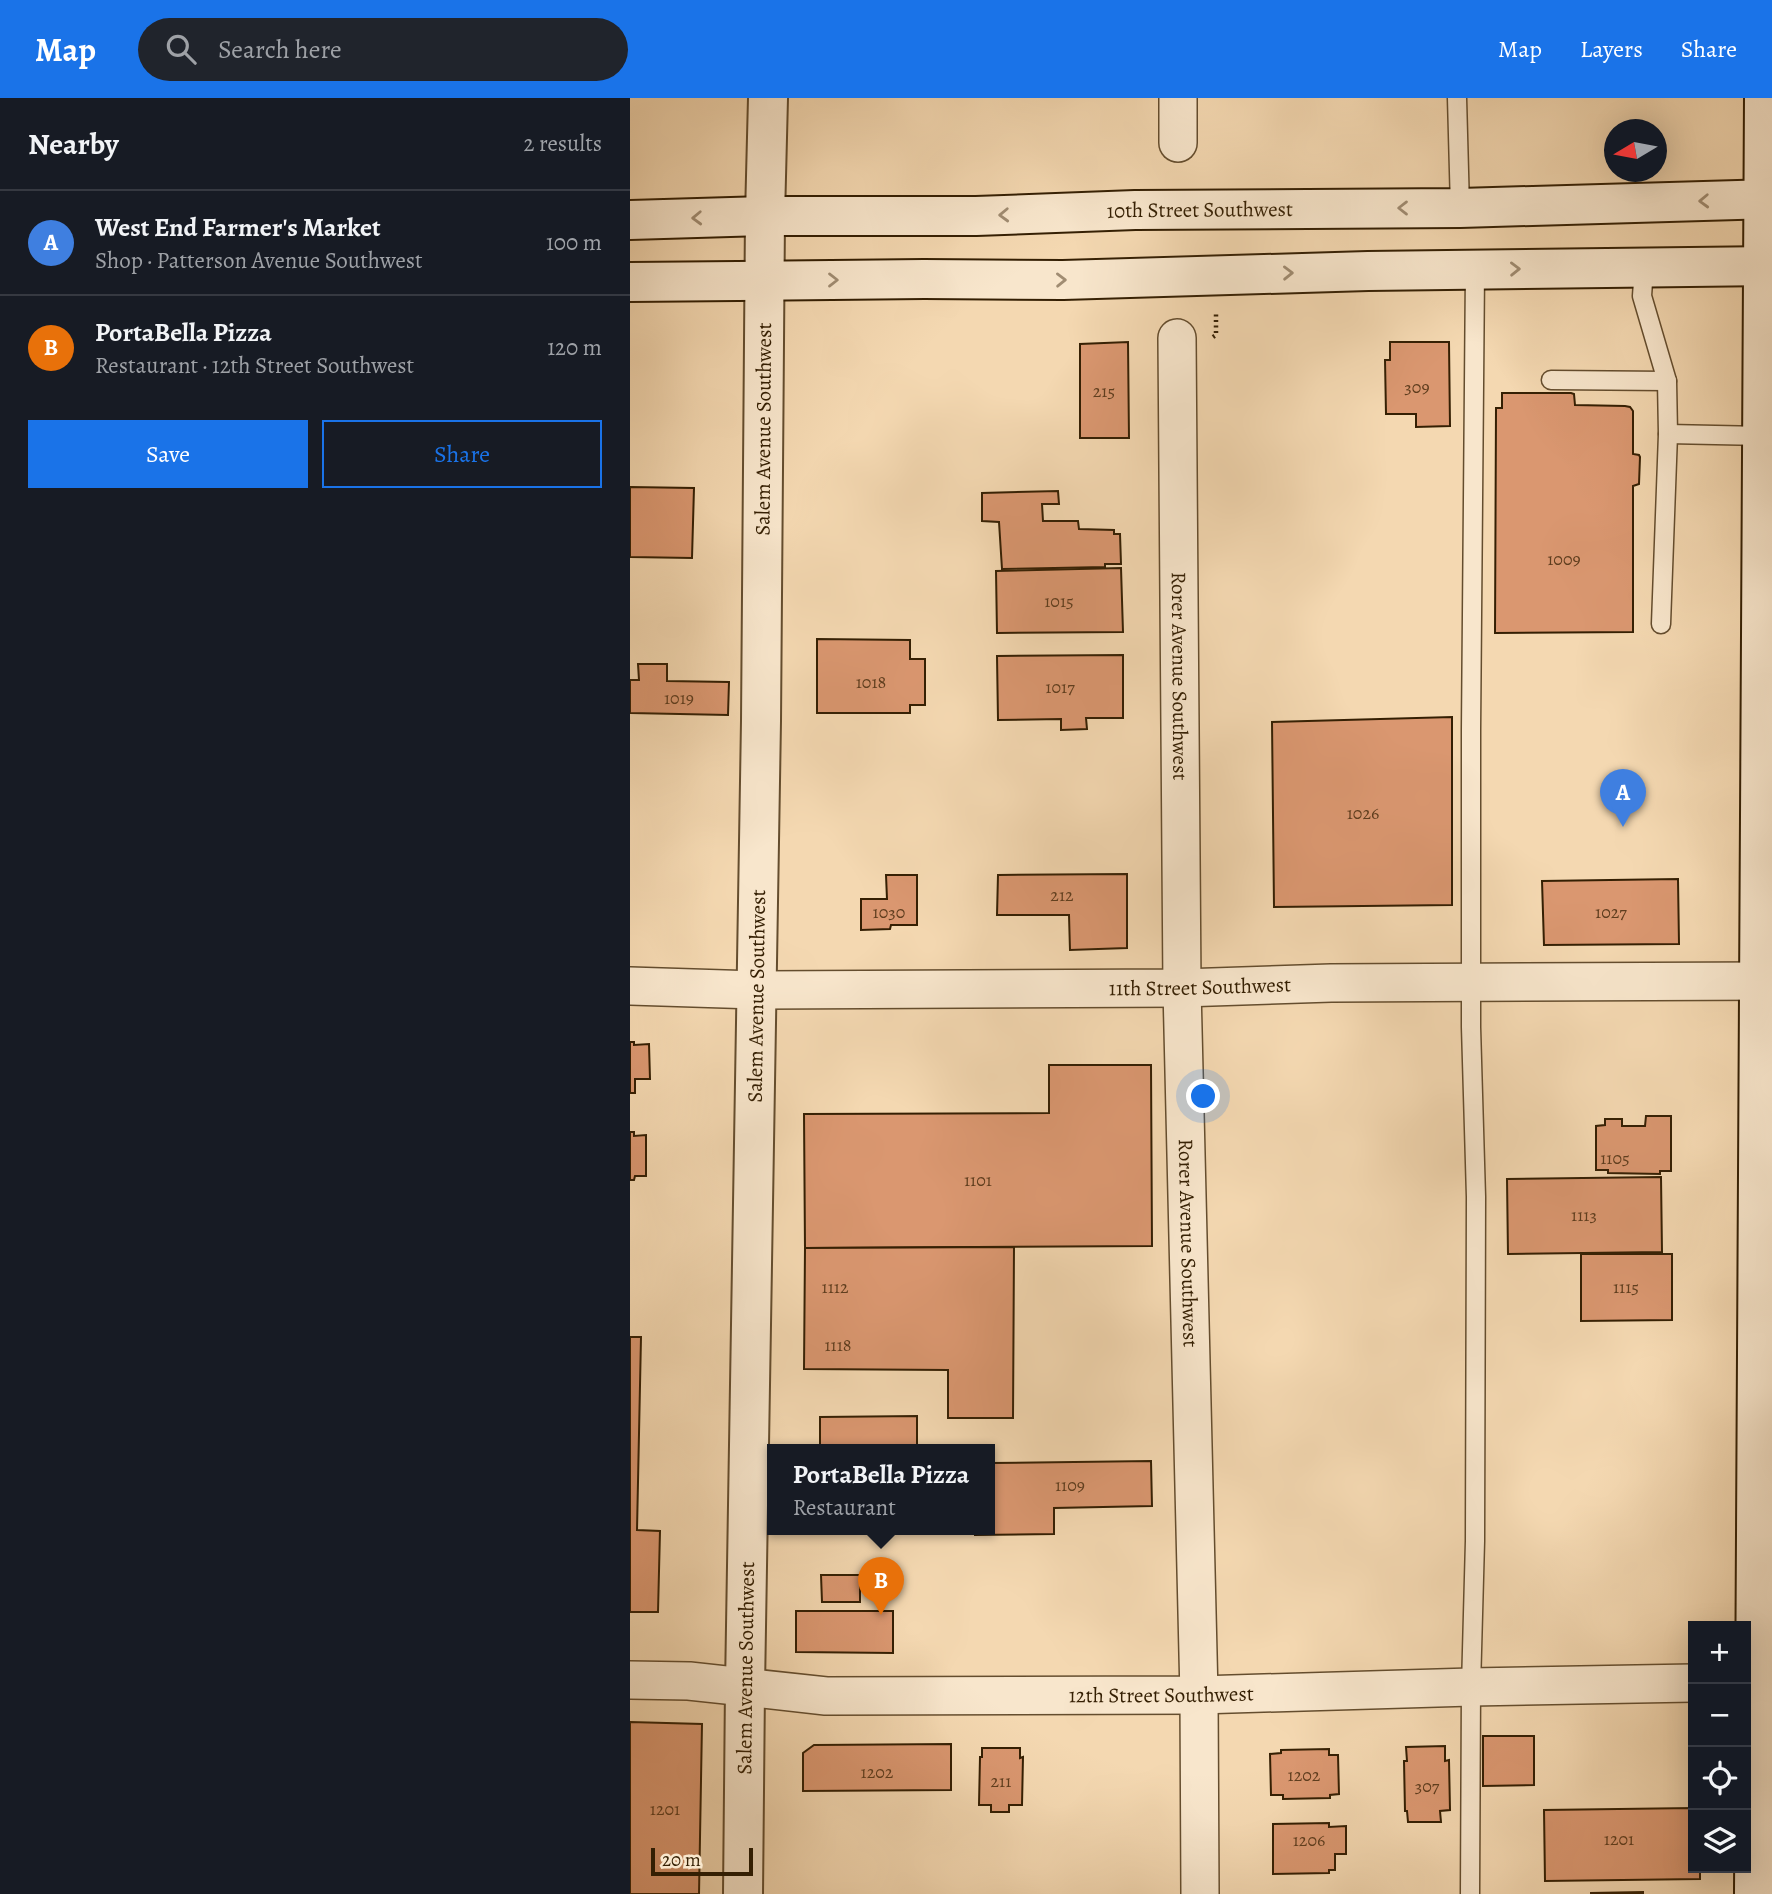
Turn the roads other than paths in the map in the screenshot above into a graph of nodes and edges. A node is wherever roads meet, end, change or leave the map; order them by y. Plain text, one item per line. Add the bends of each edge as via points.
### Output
1 (768, 98) edge
2 (1178, 98) edge
3 (1457, 98) edge
4 (1765, 98) edge
5 (1178, 143) dead end
6 (1768, 199) edge
7 (1460, 208) junction
8 (765, 216) junction
9 (630, 220) edge
10 (1768, 266) edge
11 (1644, 268) junction
12 (1475, 270) junction
13 (765, 280) junction
14 (630, 282) edge
15 (1177, 338) dead end
16 (1551, 380) dead end
17 (1667, 381) junction
18 (1668, 434) junction
19 (1763, 436) junction
20 (1661, 624) dead end
21 (1766, 981) edge
22 (1472, 982) junction
23 (630, 986) edge
24 (1182, 988) junction
25 (756, 990) junction
26 (630, 1680) edge
27 (1758, 1682) edge
28 (1688, 1683) edge
29 (745, 1687) junction
30 (1471, 1687) junction
31 (1199, 1695) junction
32 (743, 1894) edge
33 (1200, 1894) edge
34 (1470, 1894) edge
35 (1754, 1894) edge

1 - 8 main road, Salem Avenue Southwest
2 - 5 street
3 - 7 lane
4 - 6 main road
6 -> 7 main road, 10th Street Southwest
6 - 10 main road
7 -> 8 main road, 10th Street Southwest
8 -> 9 main road, 10th Street Southwest
8 - 13 main road, Salem Avenue Southwest
10 - 11 main road
10 - 19 main road
12 -> 11 main road
11 - 17 lane via 1642,296
13 -> 12 main road via 1063,280
12 - 22 lane
13 - 14 main road
13 - 25 main road, Salem Avenue Southwest
15 - 24 street, Rorer Avenue Southwest
16 - 17 lane
17 - 18 lane
18 - 19 lane
18 - 20 lane
19 - 21 main road
21 - 22 street, 11th Street Southwest
21 - 27 main road
22 - 24 street, 11th Street Southwest
22 - 30 lane via 1476,1252
23 - 25 street, 11th Street Southwest
24 - 25 street, 11th Street Southwest
24 - 31 street, Rorer Avenue Southwest
25 - 29 main road, Salem Avenue Southwest
26 - 29 street, 12th Street Southwest
27 - 35 main road
28 - 30 street, 12th Street Southwest
29 - 31 street, 12th Street Southwest via 826,1696
29 - 32 main road, Salem Avenue Southwest
30 - 31 street, 12th Street Southwest
30 - 34 lane
31 - 33 street, Rorer Avenue Southwest

